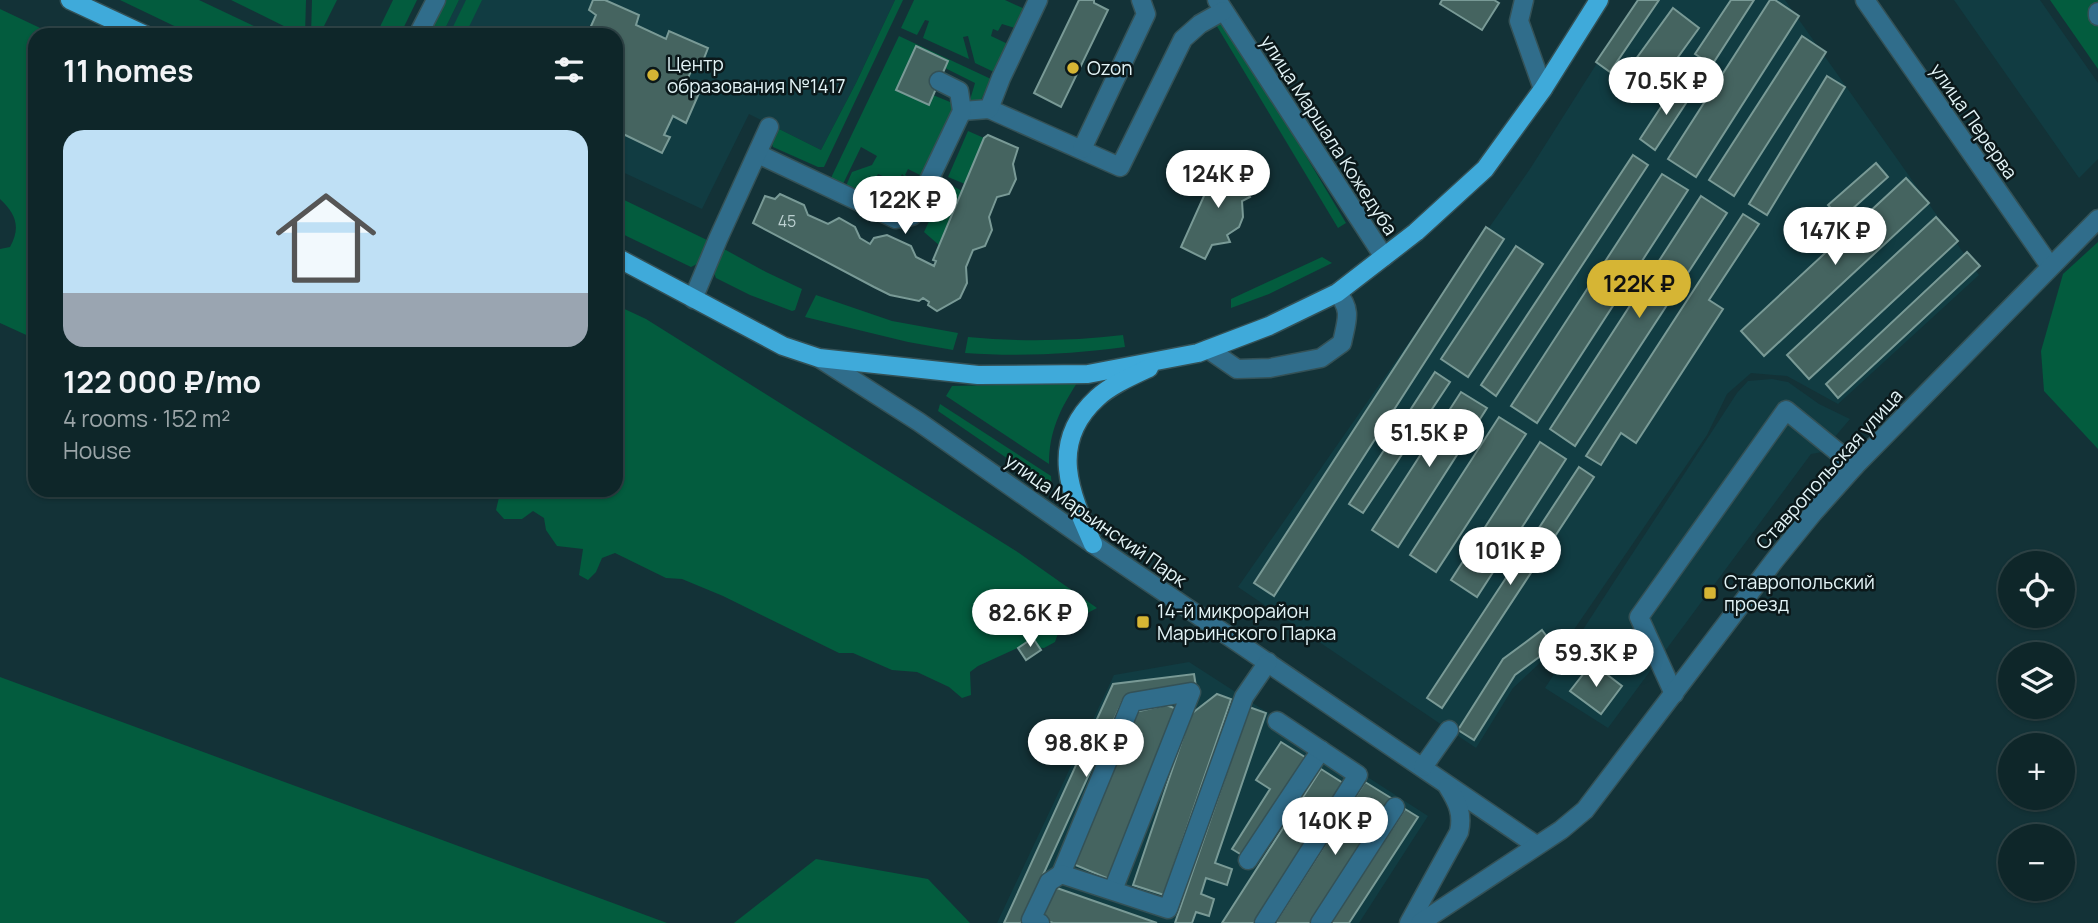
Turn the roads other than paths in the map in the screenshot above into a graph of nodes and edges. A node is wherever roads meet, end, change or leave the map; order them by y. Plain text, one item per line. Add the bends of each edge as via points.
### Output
1 (70, 0) edge
2 (436, 0) edge
3 (1038, 0) edge
4 (1141, 0) edge
5 (1524, 0) edge
6 (1599, 0) edge
7 (1865, 0) edge
8 (1220, 5) edge
9 (130, 28) edge
10 (422, 28) edge
11 (939, 81) dead end
12 (1543, 89) junction
13 (989, 109) junction
14 (962, 111) junction
15 (769, 127) dead end
16 (1082, 149) junction
17 (758, 154) junction
18 (2098, 219) edge
19 (1384, 257) junction
20 (623, 261) edge
21 (2050, 266) junction
22 (1337, 293) junction
23 (694, 299) junction
24 (1208, 349) junction
25 (819, 358) junction
26 (1164, 360) junction
27 (1855, 466) junction
28 (1093, 544) junction
29 (1268, 662) junction
30 (1674, 694) junction
31 (1277, 721) dead end
32 (1449, 730) dead end
33 (1321, 750) junction
34 (1423, 767) junction
35 (1445, 781) junction
36 (1395, 807) dead end
37 (1536, 845) junction
38 (1248, 860) dead end
39 (1061, 874) junction
40 (1113, 890) junction
41 (1040, 923) edge
42 (1264, 923) edge
43 (1320, 923) edge
44 (1409, 923) edge
45 (1420, 923) edge

1 - 9 main road
2 - 10 street
3 - 13 street
4 - 16 street via 1146,13
5 - 12 street via 1518,21
6 - 12 main road
7 - 21 street, улица Перерва
8 - 16 street via 1183,39 1120,167
8 - 19 street, улица Маршала Кожедуба
11 - 14 street via 959,91
12 - 19 main road via 1485,169
13 - 14 street
13 - 16 street
14 - 17 street via 912,216 896,219
15 - 17 street
17 - 23 street
18 - 21 street, Ставропольская улица
19 - 22 main road
20 - 23 main road, улица Марьинский Парк
21 - 27 street, Ставропольская улица
22 - 24 main road
22 - 24 street via 1348,316 1342,343 1321,358 1237,369
23 - 25 main road, улица Марьинский Парк via 783,346
24 - 26 main road
25 - 26 main road via 978,375 1088,374
25 - 28 street, улица Марьинский Парк
26 - 28 main road via 1097,398 1068,446 1069,483
27 - 30 street, Ставропольская улица via 1774,561
27 - 30 street via 1786,410 1639,617
28 - 29 street, улица Марьинский Парк
29 - 34 street, улица Марьинский Парк
29 - 40 street via 1244,697 1168,909
30 - 37 street, Ставропольская улица via 1585,810
31 - 33 street
32 - 34 street
33 - 38 street
33 - 42 street via 1359,775
34 - 35 street, улица Марьинский Парк
35 - 37 street, улица Марьинский Парк
35 - 44 street via 1459,804 1459,832
36 - 43 street
37 - 45 street, Ставропольская улица
39 - 40 street
39 - 40 street via 1132,702 1191,692
39 - 41 street via 1049,883 1031,920

